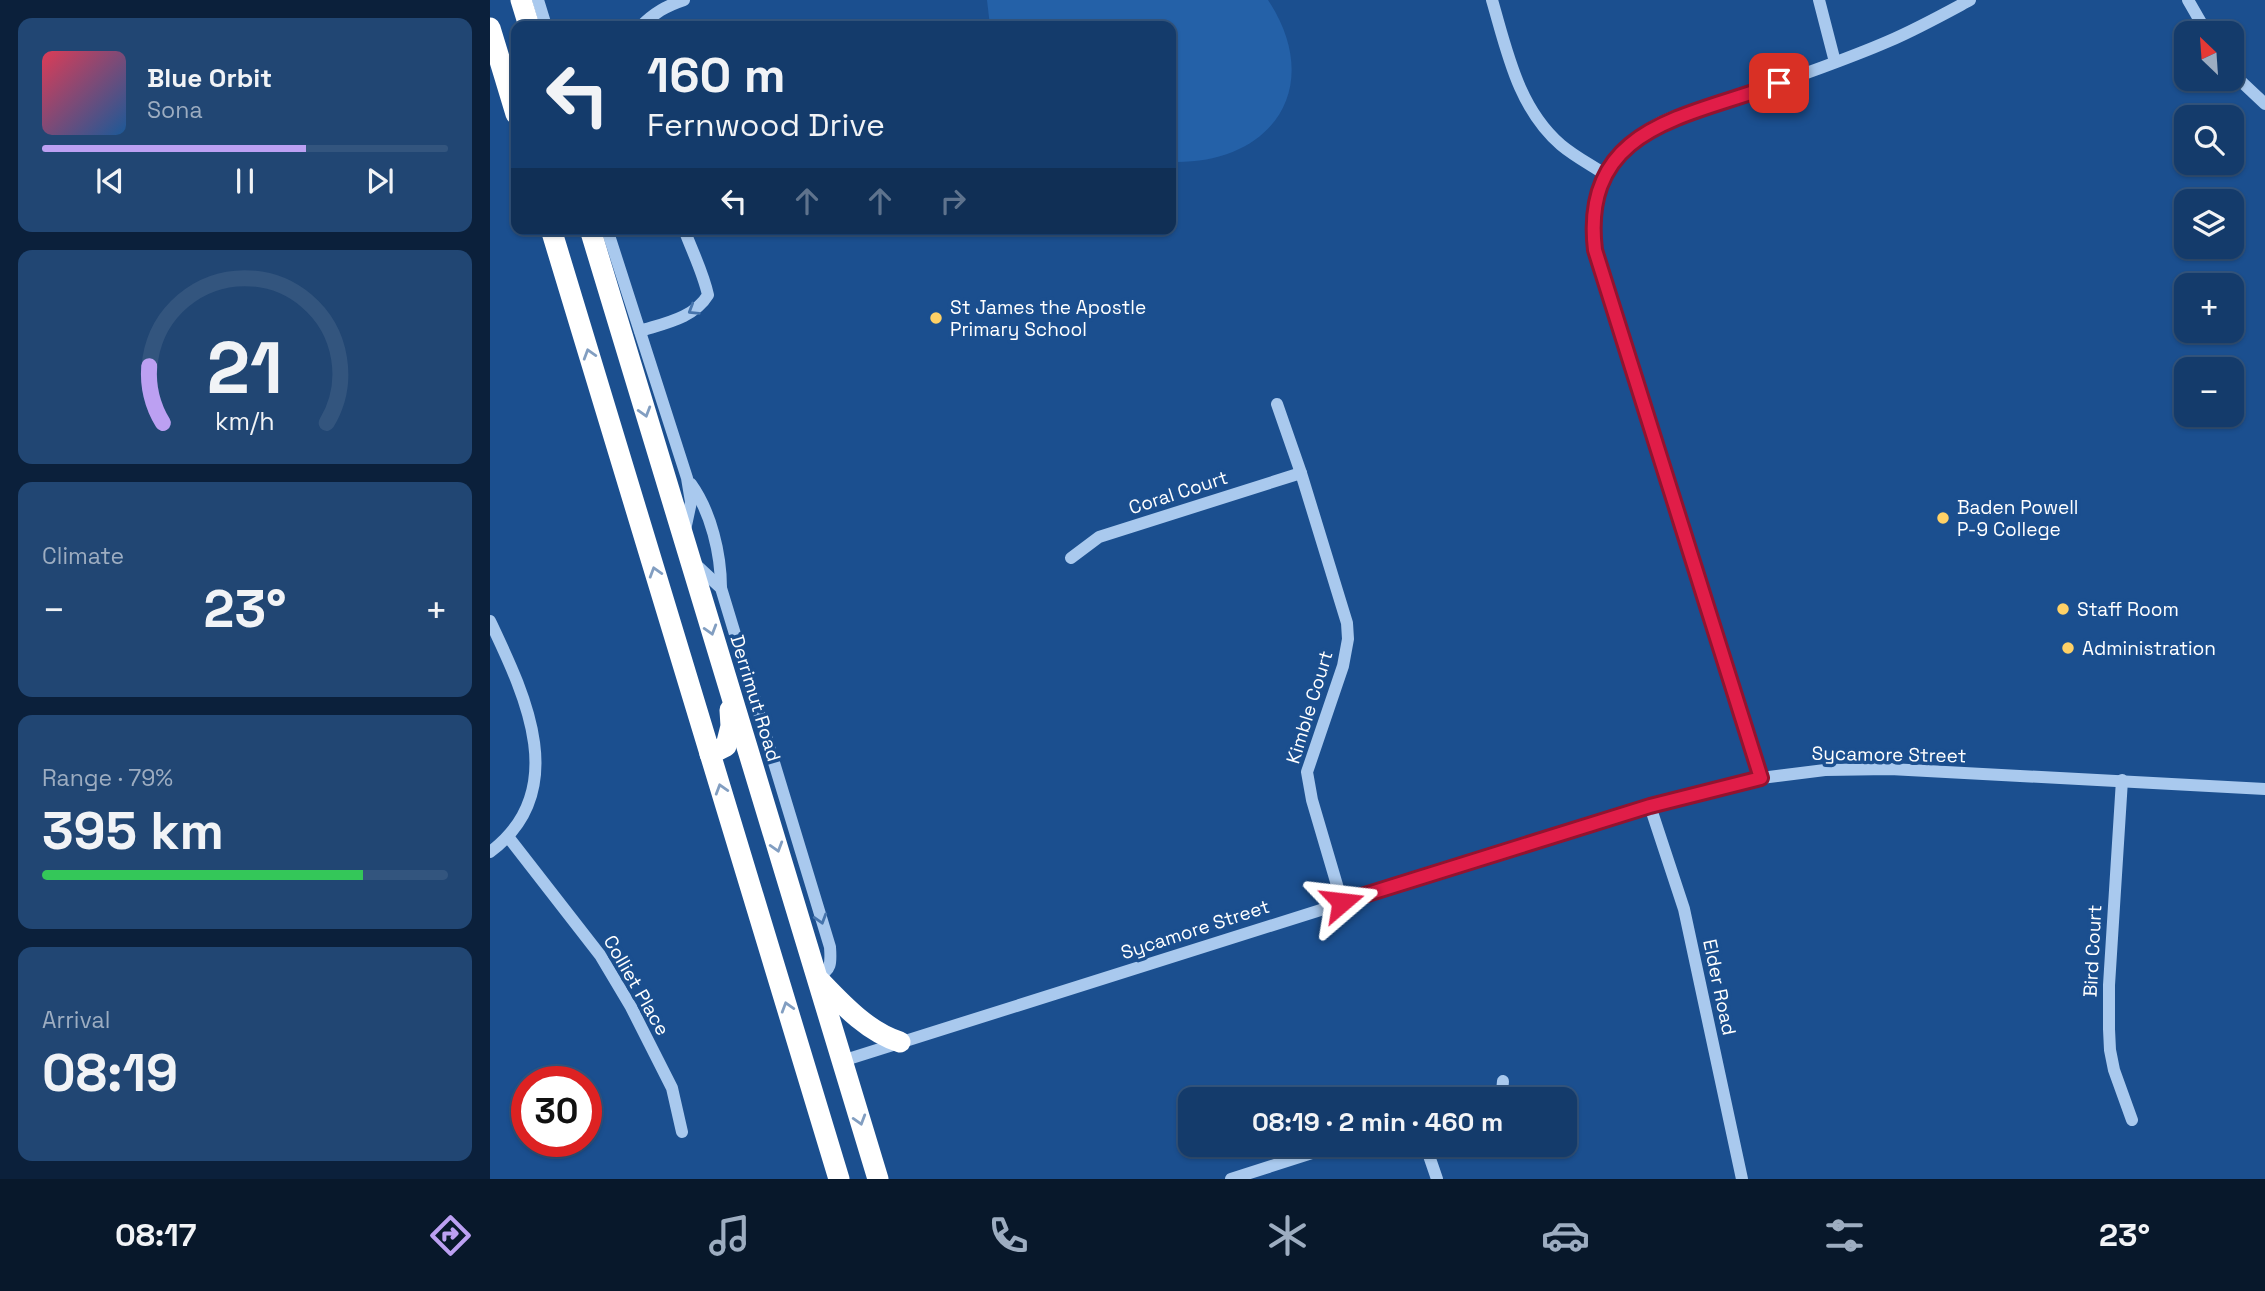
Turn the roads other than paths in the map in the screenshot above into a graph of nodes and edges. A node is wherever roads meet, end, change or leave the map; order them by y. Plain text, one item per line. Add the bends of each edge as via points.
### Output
1 (521, 0) edge
2 (538, 0) edge
3 (684, 0) edge
4 (1492, 0) edge
5 (1819, 0) edge
6 (1970, 0) edge
7 (2188, 0) edge
8 (527, 21) edge
9 (544, 21) edge
10 (646, 21) edge
11 (2200, 21) edge
12 (490, 28) edge
13 (1835, 62) junction
14 (2244, 84) edge
15 (511, 97) edge
16 (2265, 104) edge
17 (1606, 175) junction
18 (553, 235) edge
19 (592, 235) edge
20 (609, 235) edge
21 (686, 235) edge
22 (640, 331) junction
23 (1277, 404) dead end
24 (1301, 473) junction
25 (687, 478) junction
26 (684, 537) junction
27 (1071, 558) dead end
28 (691, 560) junction
29 (720, 588) junction
30 (490, 621) edge
31 (730, 691) junction
32 (710, 754) junction
33 (1761, 778) junction
34 (2122, 780) junction
35 (2265, 789) edge
36 (1650, 806) junction
37 (509, 838) junction
38 (490, 852) edge
39 (1342, 902) junction
40 (817, 976) junction
41 (900, 1042) junction
42 (842, 1061) junction
43 (807, 1072) junction
44 (1503, 1081) dead end
45 (1502, 1087) edge
46 (2132, 1121) dead end
47 (682, 1132) dead end
48 (1300, 1157) edge
49 (1429, 1157) edge
50 (839, 1179) edge
51 (878, 1179) edge
52 (1231, 1179) edge
53 (1437, 1179) edge
54 (1742, 1179) edge

1 - 8 highway
2 - 9 street
3 - 10 street
4 - 17 street via 1520,89 1539,123 1561,146
5 - 13 street
6 - 13 street
7 - 11 street
12 - 15 highway
13 - 17 street via 1660,124 1633,141
14 - 16 street
17 - 33 street via 1592,224 1595,250
32 -> 18 highway
19 -> 26 highway, Derrimut Road
20 - 22 street
21 -> 22 street via 708,295 701,307 687,315
22 - 25 street
23 - 24 street, Kimble Court
24 - 27 street, Coral Court via 1099,537
24 - 39 street, Kimble Court via 1341,598 1349,639 1307,772
25 - 26 street via 691,502
25 - 29 street via 705,512 720,565
26 - 28 highway, Derrimut Road
28 - 29 street
28 -> 31 highway, Derrimut Road
29 -> 40 street via 830,947 831,965
30 - 37 street via 511,665 537,757 531,800
31 - 32 highway via 731,726 726,746
31 -> 40 highway, Derrimut Road
43 -> 32 highway
33 - 34 street, Sycamore Street via 1889,769
33 - 36 street, Sycamore Street
34 - 35 street, Sycamore Street
34 - 46 street, Bird Court via 2109,1029 2114,1070
36 - 39 street, Sycamore Street
36 - 54 street, Elder Road via 1684,909
37 - 38 street
37 - 47 street, Colliet Place via 606,965 673,1088
39 - 41 street, Sycamore Street
40 - 41 highway via 882,1036
40 - 42 highway, Derrimut Road
41 - 42 street, Sycamore Street
42 - 43 highway
42 -> 51 highway, Derrimut Road
43 - 50 highway
44 - 45 street
48 - 52 street
49 - 53 street

